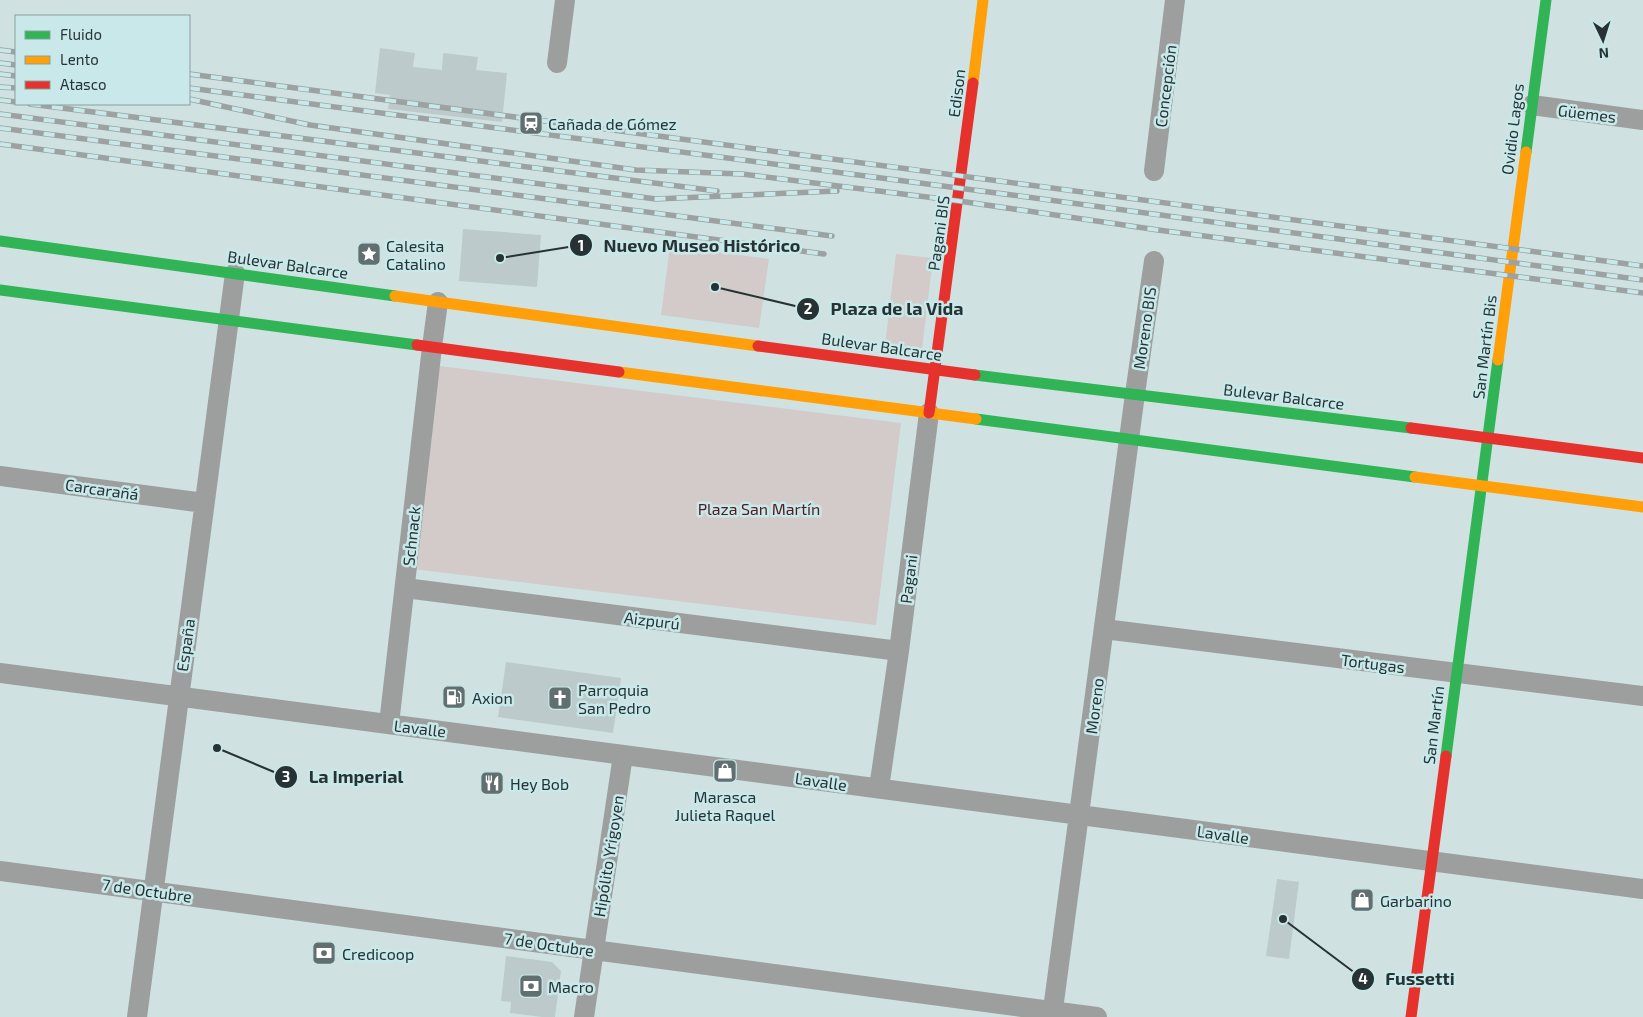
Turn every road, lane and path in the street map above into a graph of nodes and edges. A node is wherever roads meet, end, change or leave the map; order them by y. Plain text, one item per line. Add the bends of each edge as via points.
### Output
1 (564, 0) edge
2 (983, 0) edge
3 (1175, 0) edge
4 (1546, 0) edge
5 (557, 63) dead end
6 (1532, 106) junction
7 (1643, 120) edge
8 (1154, 171) dead end
9 (960, 189) joint
10 (0, 241) edge
11 (1154, 261) dead end
12 (1512, 262) joint
13 (234, 273) junction
14 (0, 290) edge
15 (438, 302) junction
16 (228, 320) junction
17 (432, 347) junction
18 (935, 370) junction
19 (1134, 394) junction
20 (929, 413) junction
21 (1488, 437) junction
22 (1129, 440) junction
23 (1643, 458) edge
24 (0, 476) edge
25 (1481, 486) junction
26 (204, 503) junction
27 (1643, 507) edge
28 (405, 588) junction
29 (1104, 629) junction
30 (900, 651) junction
31 (0, 672) edge
32 (1457, 673) junction
33 (178, 696) junction
34 (1643, 696) edge
35 (389, 724) junction
36 (623, 755) junction
37 (879, 788) junction
38 (1079, 815) junction
39 (1432, 861) junction
40 (0, 871) edge
41 (1643, 889) edge
42 (153, 891) junction
43 (594, 950) junction
44 (1053, 1014) edge
45 (137, 1017) edge
46 (584, 1017) edge
47 (1097, 1017) edge
48 (1411, 1017) edge

1 - 5 street
2 - 9 main road, Edison
3 - 8 street, Concepción
4 - 6 main road, Ovidio Lagos
6 - 7 street, Güemes
6 - 12 main road, Ovidio Lagos
9 - 18 main road, Pagani BIS
10 - 13 main road, Bulevar Balcarce
11 - 19 street, Moreno BIS
12 - 21 main road, San Martín Bis
13 - 15 main road, Bulevar Balcarce
13 - 16 street, España
14 - 16 main road
15 - 17 street, Schnack
15 - 18 main road, Bulevar Balcarce
16 - 17 main road
16 - 26 street, España
17 - 20 main road
17 - 28 street, Schnack
18 - 19 main road, Bulevar Balcarce
18 - 20 main road, Pagani
19 - 21 main road, Bulevar Balcarce
19 - 22 street, Moreno
20 - 22 main road
20 - 30 street, Pagani
21 - 23 main road, Bulevar Balcarce
21 - 25 main road, San Martín
22 - 25 main road
22 - 29 street, Moreno
24 - 26 street, Carcarañá
25 - 27 main road
25 - 32 main road, San Martín
26 - 33 street, España
28 - 30 street, Aizpurú
28 - 35 street, Schnack
29 - 32 street, Tortugas
29 - 38 street, Moreno
30 - 37 street, Pagani
31 - 33 street, Lavalle
32 - 34 street, Tortugas
32 - 39 main road, San Martín
33 - 35 street, Lavalle
33 - 42 street, España
35 - 36 street, Lavalle
36 - 37 street, Lavalle
36 - 43 street, Hipólito Yrigoyen
37 - 38 street, Lavalle
38 - 39 street, Lavalle
38 - 44 street, Moreno
39 - 41 street, Lavalle
39 - 48 main road, San Martín
40 - 42 street, 7 de Octubre
42 - 43 street, 7 de Octubre
42 - 45 street, España
43 - 44 street, 7 de Octubre
43 - 46 street, Hipólito Yrigoyen
44 - 47 street, 7 de Octubre

